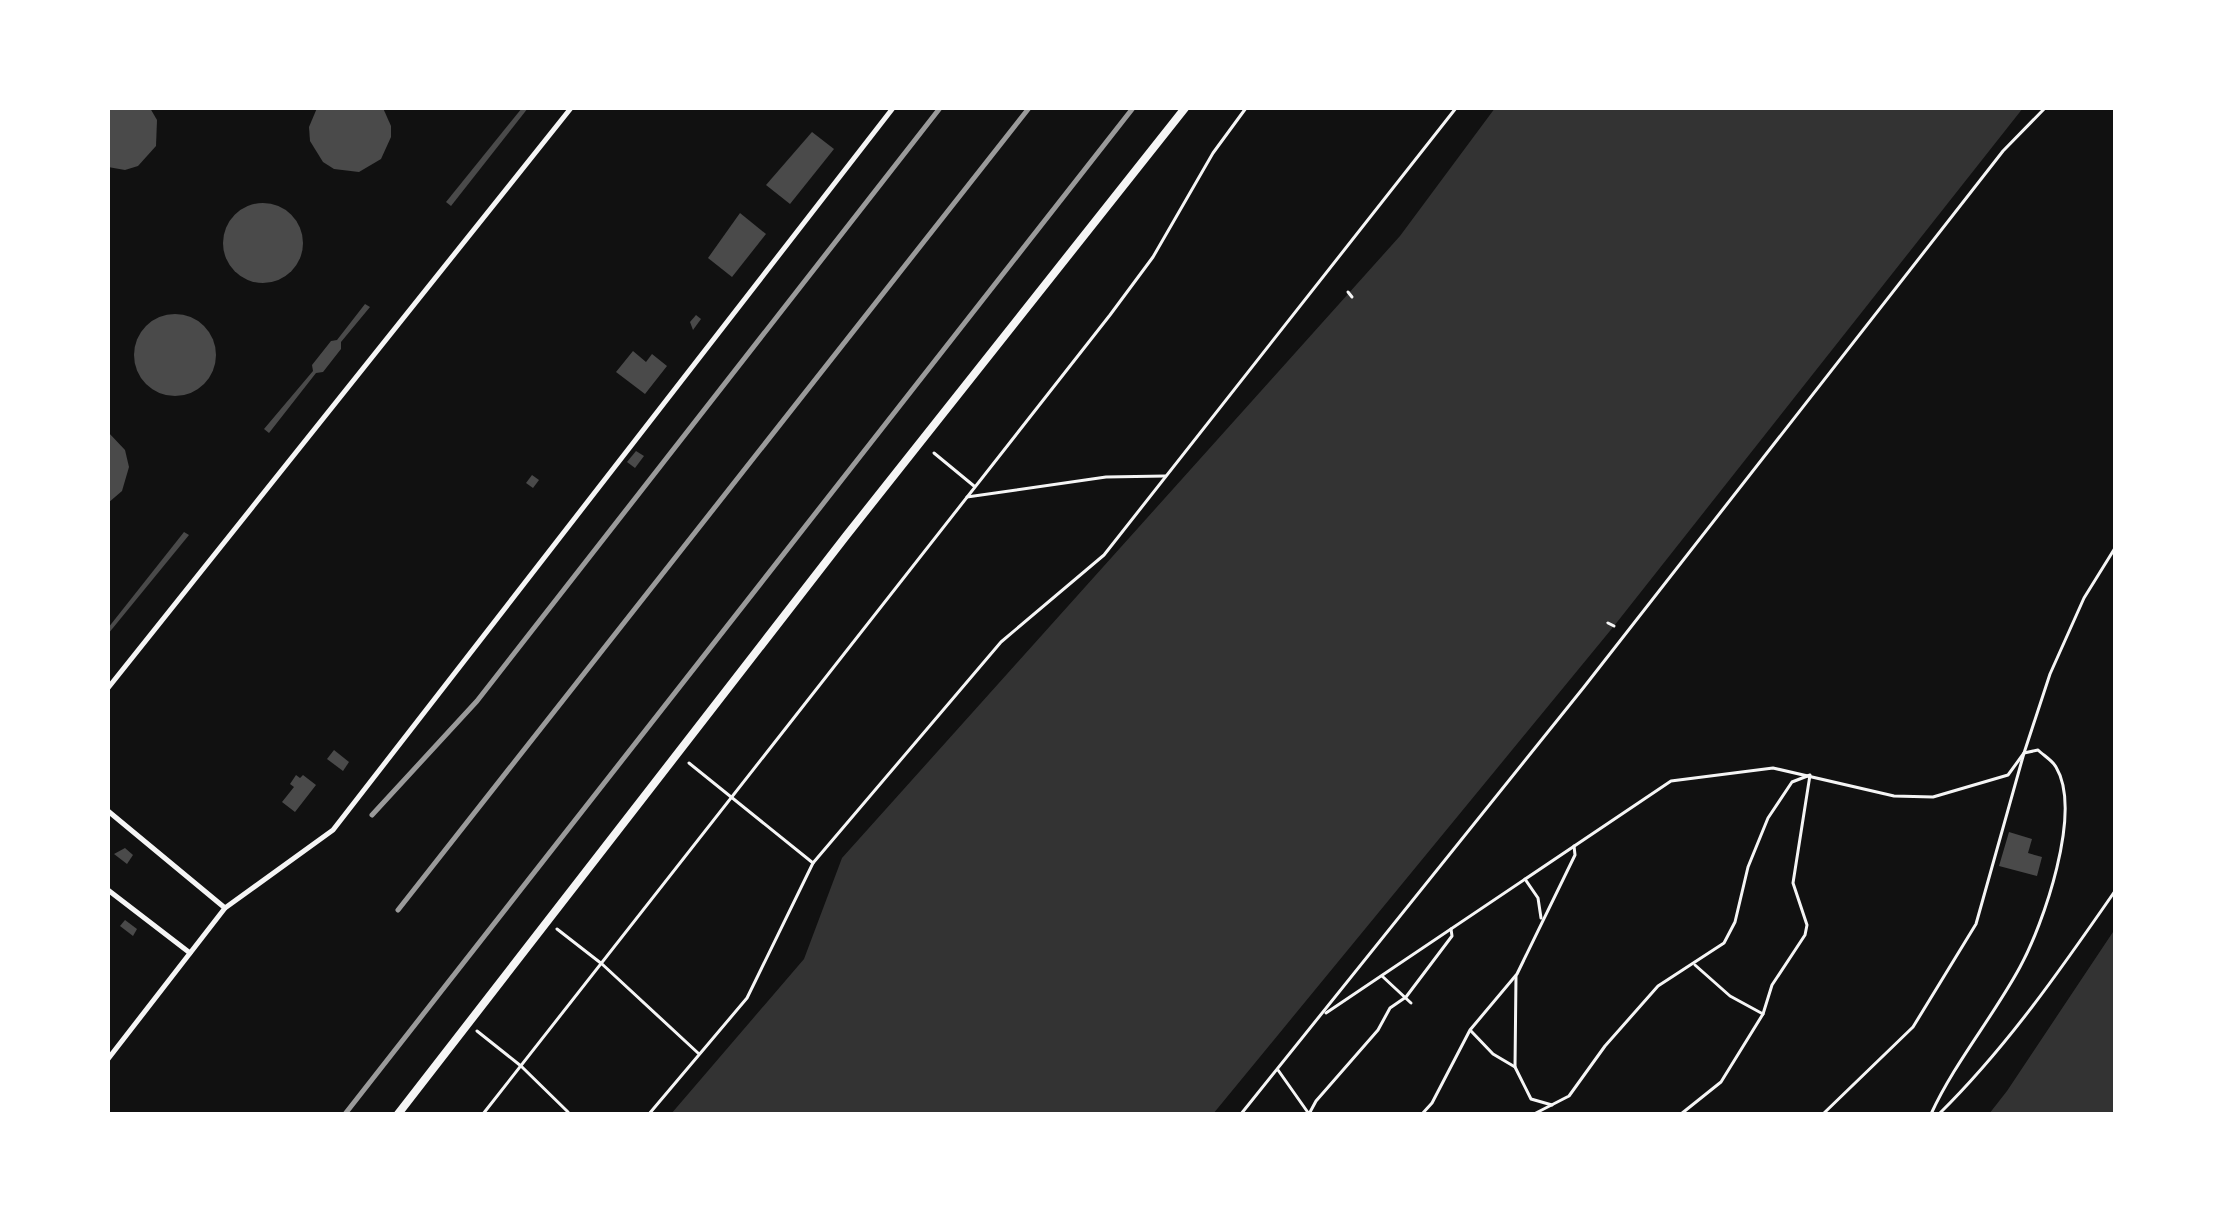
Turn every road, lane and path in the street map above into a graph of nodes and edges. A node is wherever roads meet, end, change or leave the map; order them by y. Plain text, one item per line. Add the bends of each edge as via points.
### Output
1 (571, 108) edge
2 (893, 108) edge
3 (1185, 108) edge
4 (1246, 108) edge
5 (1456, 108) edge
6 (2045, 108) edge
7 (1348, 292) dead end
8 (1352, 297) dead end
9 (934, 453) dead end
10 (1165, 476) junction
11 (975, 486) junction
12 (967, 497) junction
13 (2115, 548) edge
14 (1608, 623) dead end
15 (1614, 626) dead end
16 (108, 688) edge
17 (2024, 753) junction
18 (689, 763) dead end
19 (1810, 775) junction
20 (733, 797) junction
21 (108, 811) edge
22 (1574, 846) junction
23 (813, 863) junction
24 (1525, 879) junction
25 (108, 890) edge
26 (2115, 891) edge
27 (225, 908) junction
28 (548, 922) junction
29 (1541, 922) junction
30 (1451, 929) junction
31 (190, 953) junction
32 (602, 964) junction
33 (1695, 965) junction
34 (1517, 974) junction
35 (1382, 976) junction
36 (1406, 997) junction
37 (1411, 1003) dead end
38 (1763, 1014) junction
39 (1323, 1016) junction
40 (468, 1024) junction
41 (1470, 1030) junction
42 (699, 1054) junction
43 (108, 1059) edge
44 (521, 1066) junction
45 (1515, 1067) junction
46 (1278, 1070) junction
47 (1552, 1105) junction
48 (568, 1112) dead end
49 (398, 1114) edge
50 (483, 1114) edge
51 (649, 1114) edge
52 (1241, 1114) edge
53 (1422, 1114) edge
54 (1534, 1114) edge
55 (1681, 1114) edge
56 (1823, 1114) edge
57 (1931, 1114) edge
58 (1939, 1114) edge

1 - 16 lane
2 - 27 lane via 333,830
3 - 28 street
4 - 11 path via 1213,153 1153,257
5 - 10 path
6 - 39 path via 2003,151
7 - 8 path
9 - 11 path
10 - 12 path via 1106,477
10 - 23 path via 1104,555 1001,642
11 - 12 path
12 - 20 path
13 - 17 path via 2084,598 2050,674
14 - 15 path
17 - 19 path via 2008,775 1933,797 1894,796
17 - 56 path via 1976,924 1913,1027
17 - 57 path via 2038,750 2056,767 2063,797 2064,830 2053,887 2021,966
18 - 20 path
19 - 22 path via 1773,768 1671,781
19 - 33 path via 1792,782 1768,818 1748,867 1735,922 1724,943
19 - 38 path via 1793,883 1807,925 1772,985
20 - 23 path
20 - 32 path
21 - 27 lane
22 - 24 path
22 - 29 path via 1575,855
23 - 42 path via 747,998
24 - 29 path via 1538,898
24 - 30 path
25 - 31 lane
26 - 58 path via 1981,1072
27 - 31 lane
28 - 32 path
28 - 40 street
29 - 34 path
30 - 35 path
30 - 36 path via 1452,936
31 - 43 lane
32 - 42 path
32 - 44 path
33 - 38 path via 1730,996
33 - 47 path via 1658,986 1569,1096
34 - 41 path
34 - 45 path
35 - 36 path
35 - 39 path
36 - 37 path
36 - 46 path via 1390,1008 1309,1114
38 - 55 path via 1721,1082
39 - 46 path
40 - 44 path
40 - 49 street
41 - 45 path
41 - 53 path
42 - 51 path
44 - 48 path
44 - 50 path
45 - 47 path via 1531,1099
46 - 52 path
47 - 54 path

